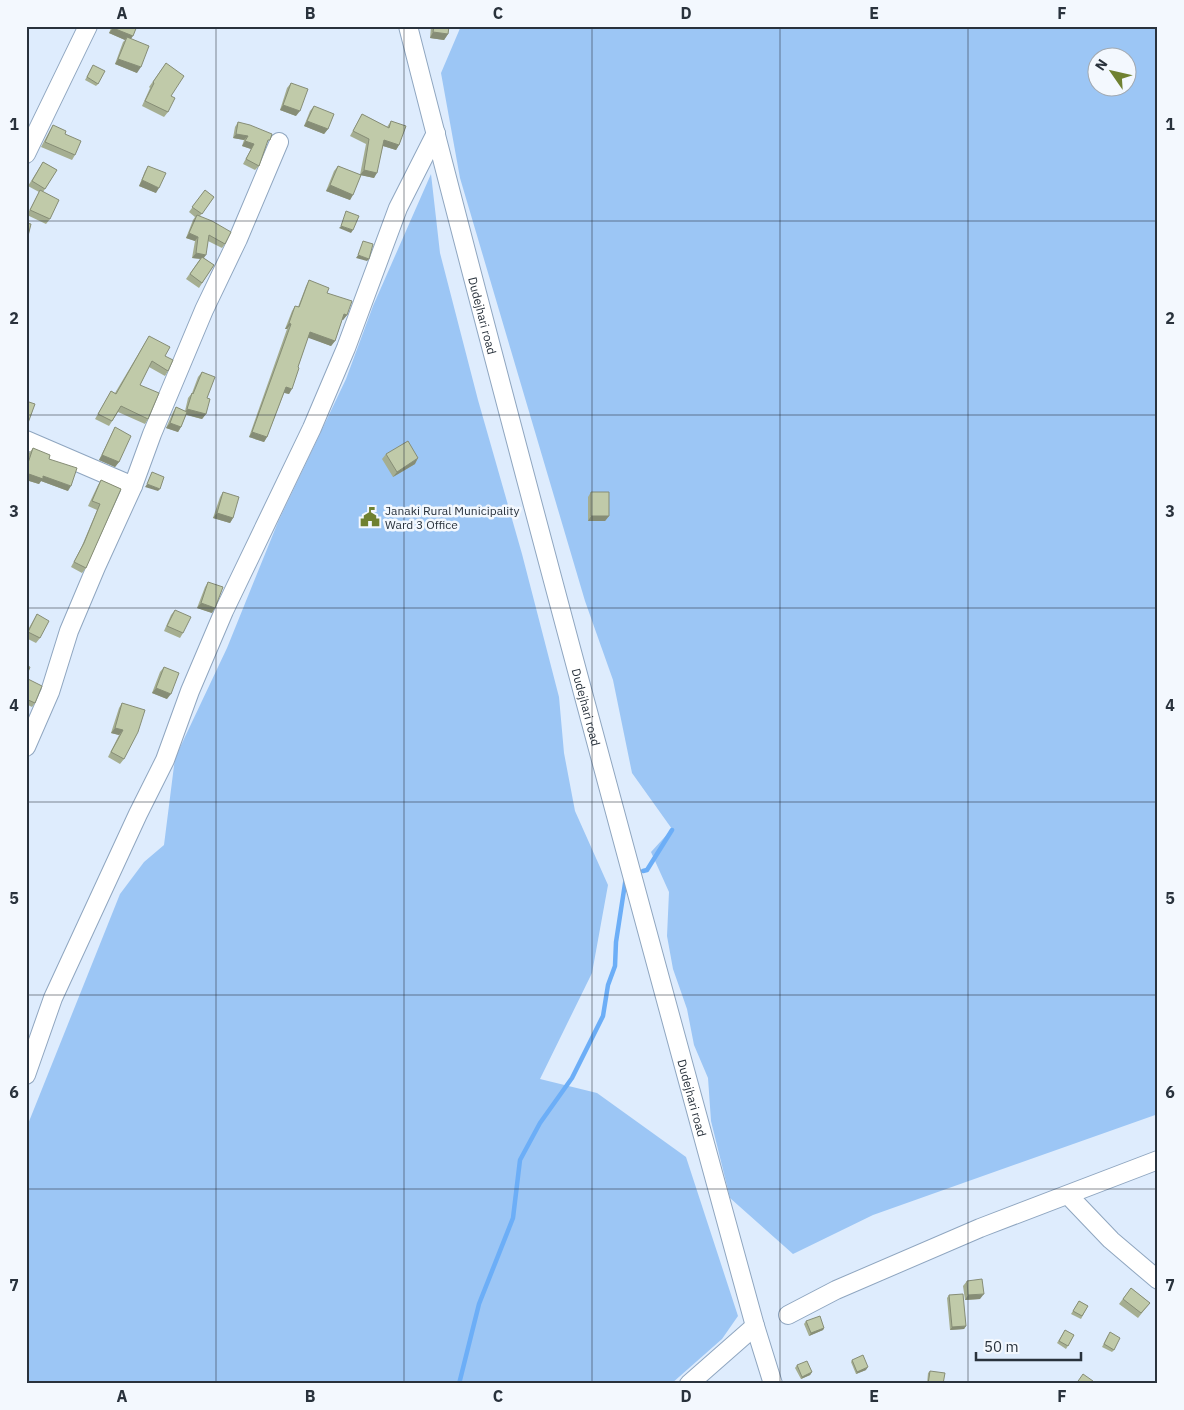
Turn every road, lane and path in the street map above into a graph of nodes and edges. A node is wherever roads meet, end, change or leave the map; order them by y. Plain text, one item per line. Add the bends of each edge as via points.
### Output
1 (88, 26) edge
2 (408, 26) edge
3 (436, 133) junction
4 (279, 142) dead end
5 (26, 154) edge
6 (26, 440) edge
7 (133, 486) junction
8 (26, 747) edge
9 (26, 1075) edge
10 (1158, 1160) edge
11 (1068, 1195) junction
12 (1158, 1280) edge
13 (788, 1315) dead end
14 (755, 1326) junction
15 (689, 1384) edge
16 (773, 1384) edge

1 - 5 street
2 - 3 street, Dudejhari road
3 - 9 street via 398,208 346,348 312,428 220,620 165,760 53,998
3 - 14 street, Dudejhari road via 481,313
4 - 7 street via 163,406
6 - 7 street
7 - 8 street via 69,631 50,692
10 - 11 street
11 - 12 street via 1111,1240
11 - 13 street via 980,1228 836,1290
14 - 15 street
14 - 16 street, Dudejhari road

